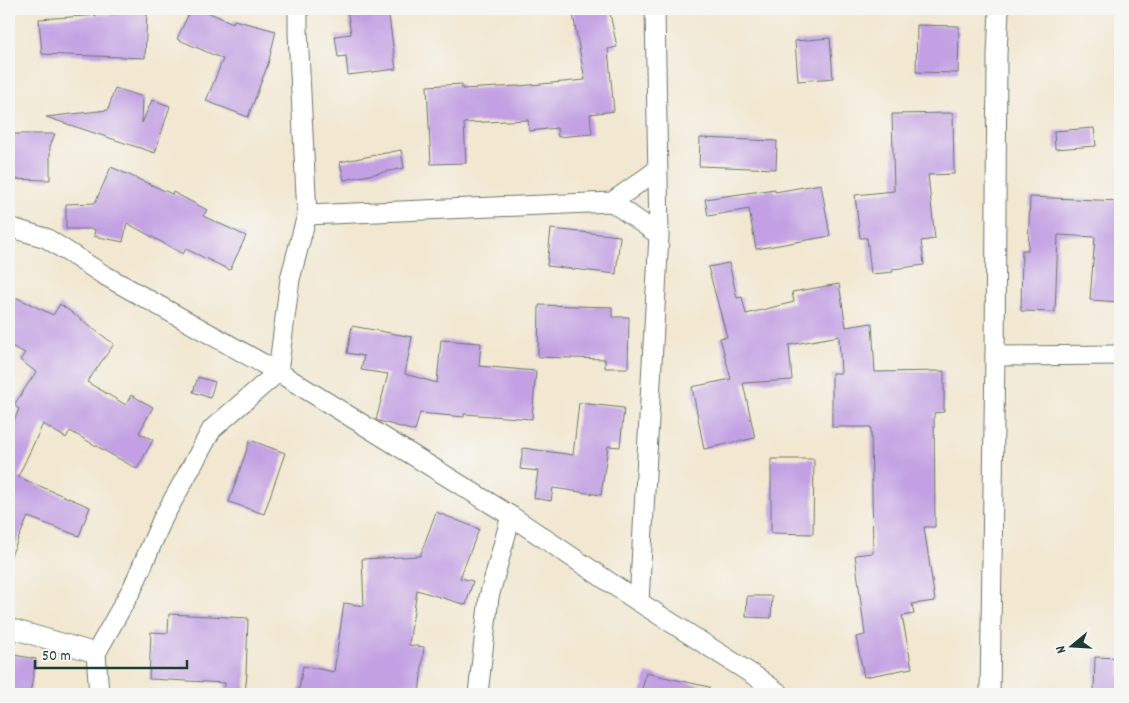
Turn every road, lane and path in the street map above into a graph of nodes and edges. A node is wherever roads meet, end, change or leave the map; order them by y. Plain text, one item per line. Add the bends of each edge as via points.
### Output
1 (298, 9) edge
2 (655, 9) edge
3 (1000, 9) edge
4 (657, 170) junction
5 (612, 202) junction
6 (306, 215) junction
7 (9, 227) edge
8 (659, 235) junction
9 (1120, 355) edge
10 (995, 356) junction
11 (278, 372) junction
12 (511, 516) junction
13 (639, 602) junction
14 (9, 628) edge
15 (96, 653) junction
16 (756, 686) edge
17 (99, 694) edge
18 (478, 694) edge
19 (780, 694) edge
20 (990, 694) edge

1 - 6 street
2 - 4 street
3 - 10 street
4 - 5 street
4 - 8 street
5 - 6 street
5 - 8 street
6 - 11 street via 290,279
7 - 11 street via 46,238 104,275
8 - 13 street
9 - 10 street
10 - 20 street
11 - 12 street
11 - 15 street via 212,429 163,518 133,587
12 - 13 street
12 - 18 street via 489,597
13 - 16 street
14 - 15 street
15 - 17 street
16 - 19 street

